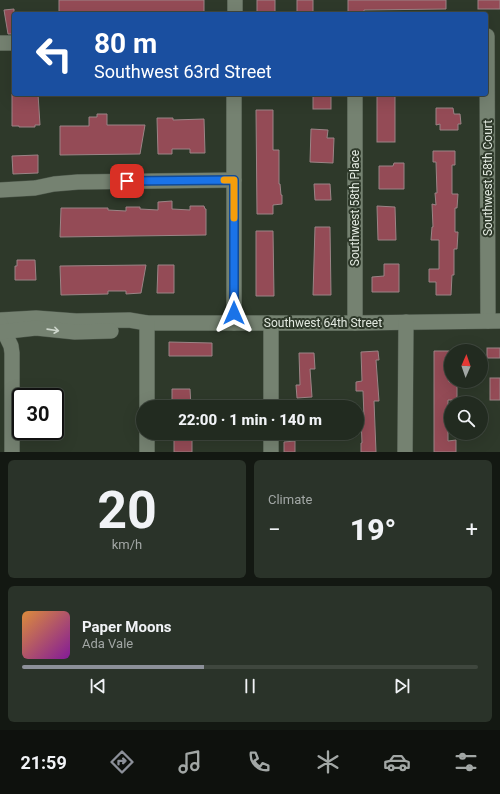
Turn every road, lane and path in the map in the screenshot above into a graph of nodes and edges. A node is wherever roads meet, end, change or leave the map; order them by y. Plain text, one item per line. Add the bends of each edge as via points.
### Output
1 (235, 0) edge
2 (235, 12) edge
3 (491, 36) edge
4 (0, 43) edge
5 (12, 43) edge
6 (234, 96) edge
7 (355, 96) edge
8 (234, 180) junction
9 (0, 190) edge
10 (494, 321) edge
11 (406, 322) junction
12 (147, 323) junction
13 (234, 323) junction
14 (272, 323) junction
15 (355, 323) junction
16 (1, 326) edge
17 (147, 400) edge
18 (271, 400) edge
19 (147, 440) edge
20 (271, 440) edge
21 (12, 452) edge
22 (147, 452) edge
23 (271, 452) edge
24 (405, 452) edge

1 - 2 street
3 - 10 street, Southwest 58th Court
4 - 5 street
6 - 8 street
7 - 15 street, Southwest 58th Place
8 - 9 street via 85,182
8 - 13 street
10 - 11 street, Southwest 64th Street
11 - 15 street, Southwest 64th Street
11 - 24 street
12 - 13 street, Southwest 64th Street
12 - 16 street, Southwest 64th Street via 129,329 97,332
12 - 17 street
13 - 14 street, Southwest 64th Street
14 - 15 street, Southwest 64th Street
14 - 18 street
16 - 21 street via 12,353
19 - 22 street
20 - 23 street

